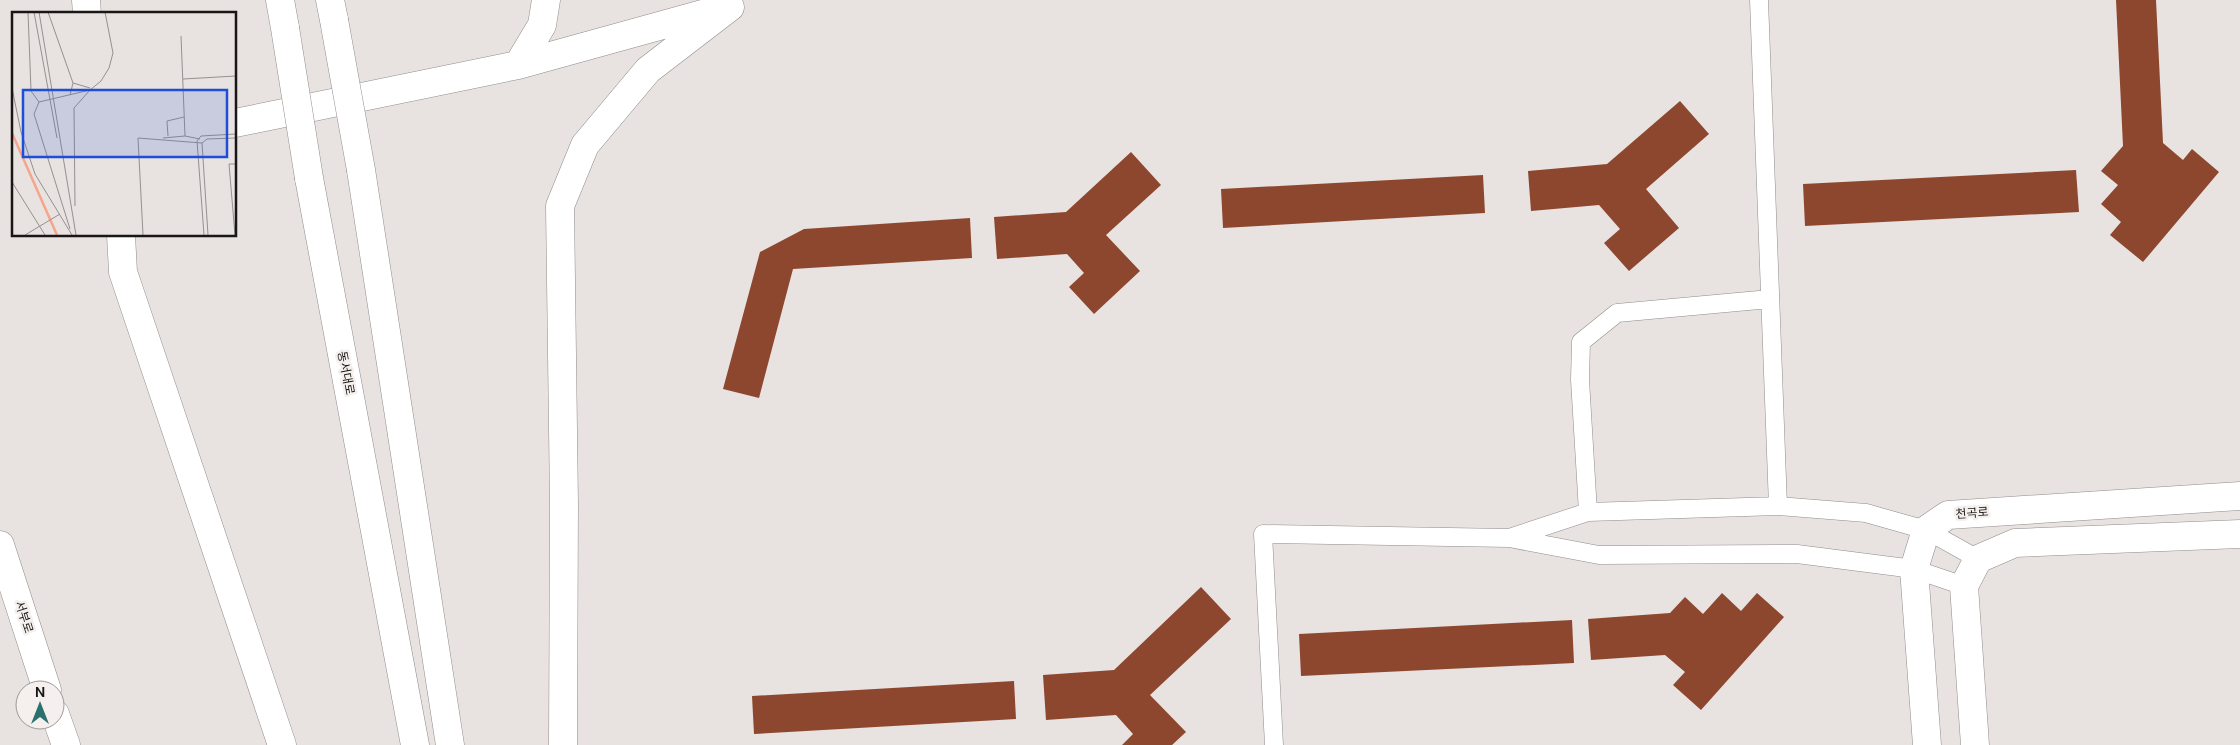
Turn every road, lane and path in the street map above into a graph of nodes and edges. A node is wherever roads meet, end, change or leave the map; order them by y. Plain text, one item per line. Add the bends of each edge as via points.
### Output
1 (280, 0) edge
2 (546, 0) edge
3 (1758, 0) edge
4 (734, 3) edge
5 (332, 10) edge
6 (518, 65) junction
7 (236, 123) edge
8 (121, 236) edge
9 (1770, 298) junction
10 (2240, 496) edge
11 (1778, 506) junction
12 (1588, 512) junction
13 (1926, 530) junction
14 (2240, 534) edge
15 (1509, 538) junction
16 (0, 545) edge
17 (1978, 559) junction
18 (1914, 569) junction
19 (1964, 586) junction
20 (44, 680) edge
21 (61, 730) edge
22 (66, 745) edge
23 (282, 745) edge
24 (415, 745) edge
25 (450, 745) edge
26 (563, 745) edge
27 (1274, 745) edge
28 (1927, 745) edge
29 (1975, 745) edge

1 - 24 main road, 동서대로, bridge
2 - 6 main road via 542,25
3 - 9 lane
4 - 6 main road
4 - 26 main road via 648,70 586,145 560,206
5 - 25 main road, bridge via 361,170
6 - 7 main road
8 - 23 main road via 122,272
9 - 11 lane
9 - 12 lane via 1616,313 1581,342 1580,380
10 - 13 main road, 천곡로 via 1948,515
11 - 12 lane
11 - 13 lane via 1866,513
12 - 15 lane
13 - 17 lane
13 - 18 main road
14 - 17 main road via 2015,543
15 - 18 lane via 1599,555 1797,554
15 - 27 lane via 1263,534
16 - 20 main road, 서부로
17 - 19 main road
18 - 19 lane
18 - 28 main road
19 - 29 main road
21 - 22 main road

